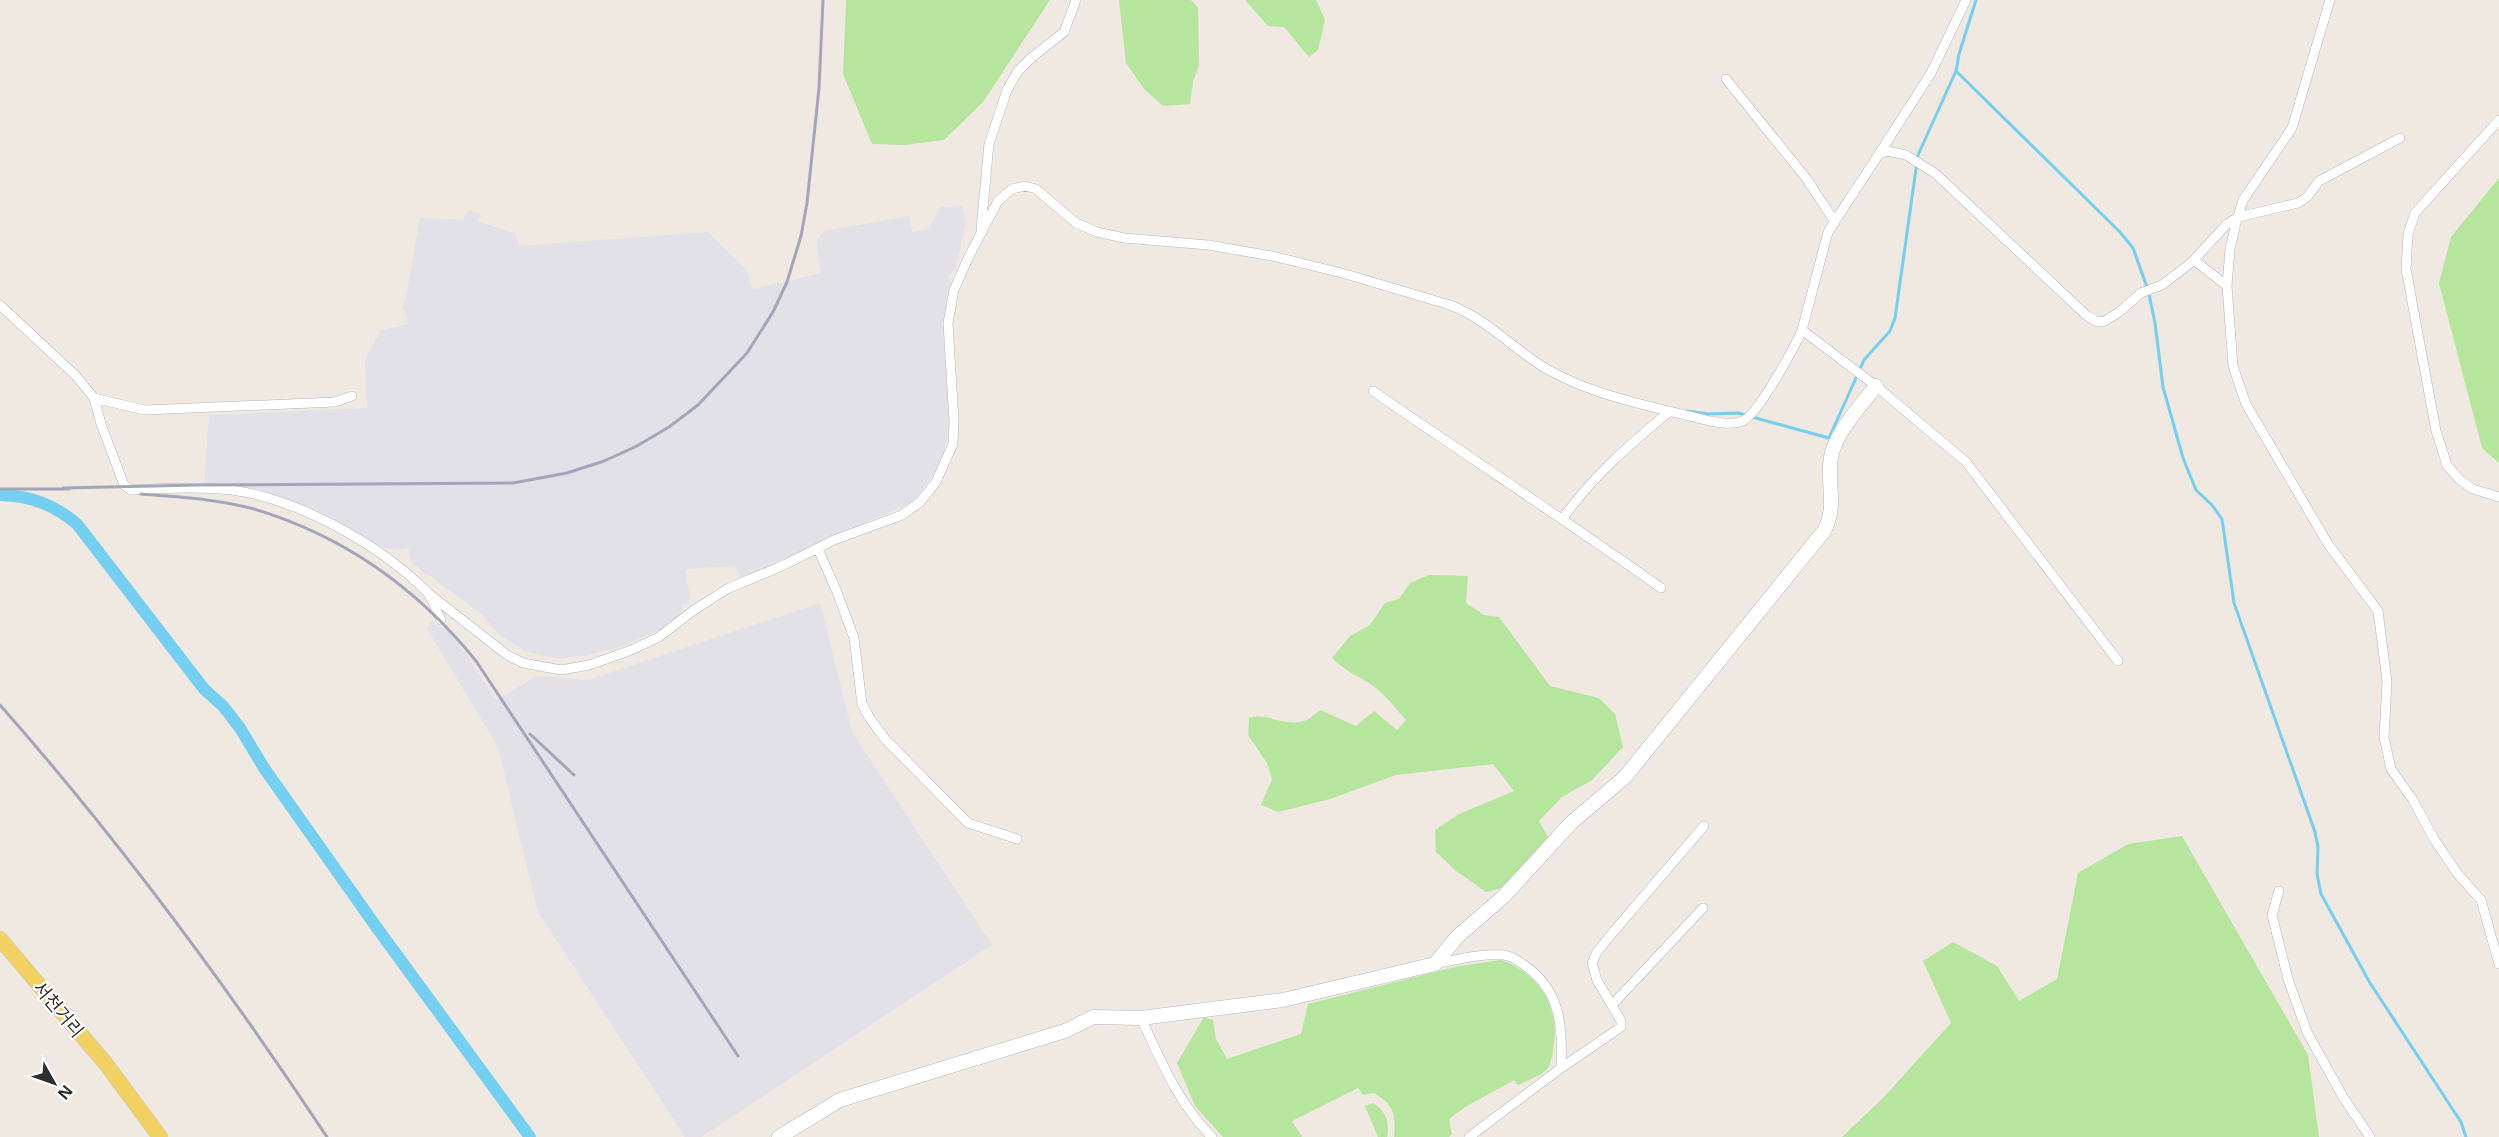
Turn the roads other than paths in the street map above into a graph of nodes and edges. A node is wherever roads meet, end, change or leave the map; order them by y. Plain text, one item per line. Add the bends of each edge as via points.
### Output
1 (1076, 0) edge
2 (1966, 0) edge
3 (2330, 0) edge
4 (1725, 79) dead end
5 (2499, 120) edge
6 (2400, 138) dead end
7 (1878, 154) junction
8 (2238, 217) junction
9 (1834, 222) junction
10 (980, 234) junction
11 (2194, 260) junction
12 (2227, 286) junction
13 (0, 304) edge
14 (1802, 330) junction
15 (1876, 386) junction
16 (1373, 391) dead end
17 (352, 396) dead end
18 (94, 398) junction
19 (1670, 411) junction
20 (2499, 497) edge
21 (1563, 518) junction
22 (818, 549) junction
23 (1661, 588) dead end
24 (428, 593) junction
25 (441, 620) dead end
26 (2118, 661) dead end
27 (1704, 826) dead end
28 (1017, 839) dead end
29 (2279, 891) dead end
30 (1702, 908) dead end
31 (0, 939) edge
32 (1435, 964) junction
33 (2499, 964) edge
34 (1612, 1005) junction
35 (1141, 1018) junction
36 (1561, 1068) junction
37 (160, 1137) edge
38 (779, 1137) edge
39 (1212, 1137) edge
40 (1469, 1137) edge
41 (2370, 1137) edge

1 - 10 street via 1064,32 1018,71 1007,90 989,144
2 - 7 street via 1931,73
3 - 8 street via 2292,128 2243,200
4 - 9 street via 1806,178
5 - 20 street via 2415,213 2408,234 2406,268 2436,431 2447,465 2473,489
6 - 8 street via 2319,181 2298,203
7 - 9 street
7 - 11 street via 1887,151 1918,162 1936,174 2098,322 2119,312 2141,293 2162,285
8 - 11 street
8 - 12 street
9 - 14 street via 1821,252
10 - 19 street via 998,201 1012,189 1026,186 1040,192 1076,223 1097,232 1124,238 1208,244 1272,256 1450,305 1467,311 1564,377
10 - 22 street via 954,290 948,323 954,421 947,462 920,502 902,516
11 - 12 street
12 - 33 street via 2233,366 2246,404 2328,544 2378,610 2387,681 2384,736 2391,769 2457,873 2481,900
13 - 18 street
14 - 15 street
14 - 19 street via 1761,403 1749,416 1728,424
15 - 26 street via 1966,462
15 - 32 street via 1840,434 1831,458 1831,517 1824,531 1625,777 1572,822
16 - 21 street
17 - 18 street via 335,402 144,410
18 - 24 street via 124,485 131,490 231,490 279,501 370,547
19 - 21 street via 1609,463
21 - 23 street
22 - 24 street via 727,590 659,637 589,665 561,670 523,663 507,655
22 - 28 street via 854,638 862,704 868,717 968,823
24 - 25 street
27 - 34 street via 1597,952 1592,963
29 - 41 street via 2272,915 2288,979 2307,1032
30 - 34 street
31 - 37 main road, 서천거리 via 106,1064
32 - 35 street via 1284,1000
32 - 36 street via 1506,955 1537,974 1554,999 1559,1016 1563,1035
34 - 36 street via 1622,1027
35 - 38 street via 1093,1017 1065,1030 840,1100
35 - 39 street via 1164,1069
36 - 40 street

